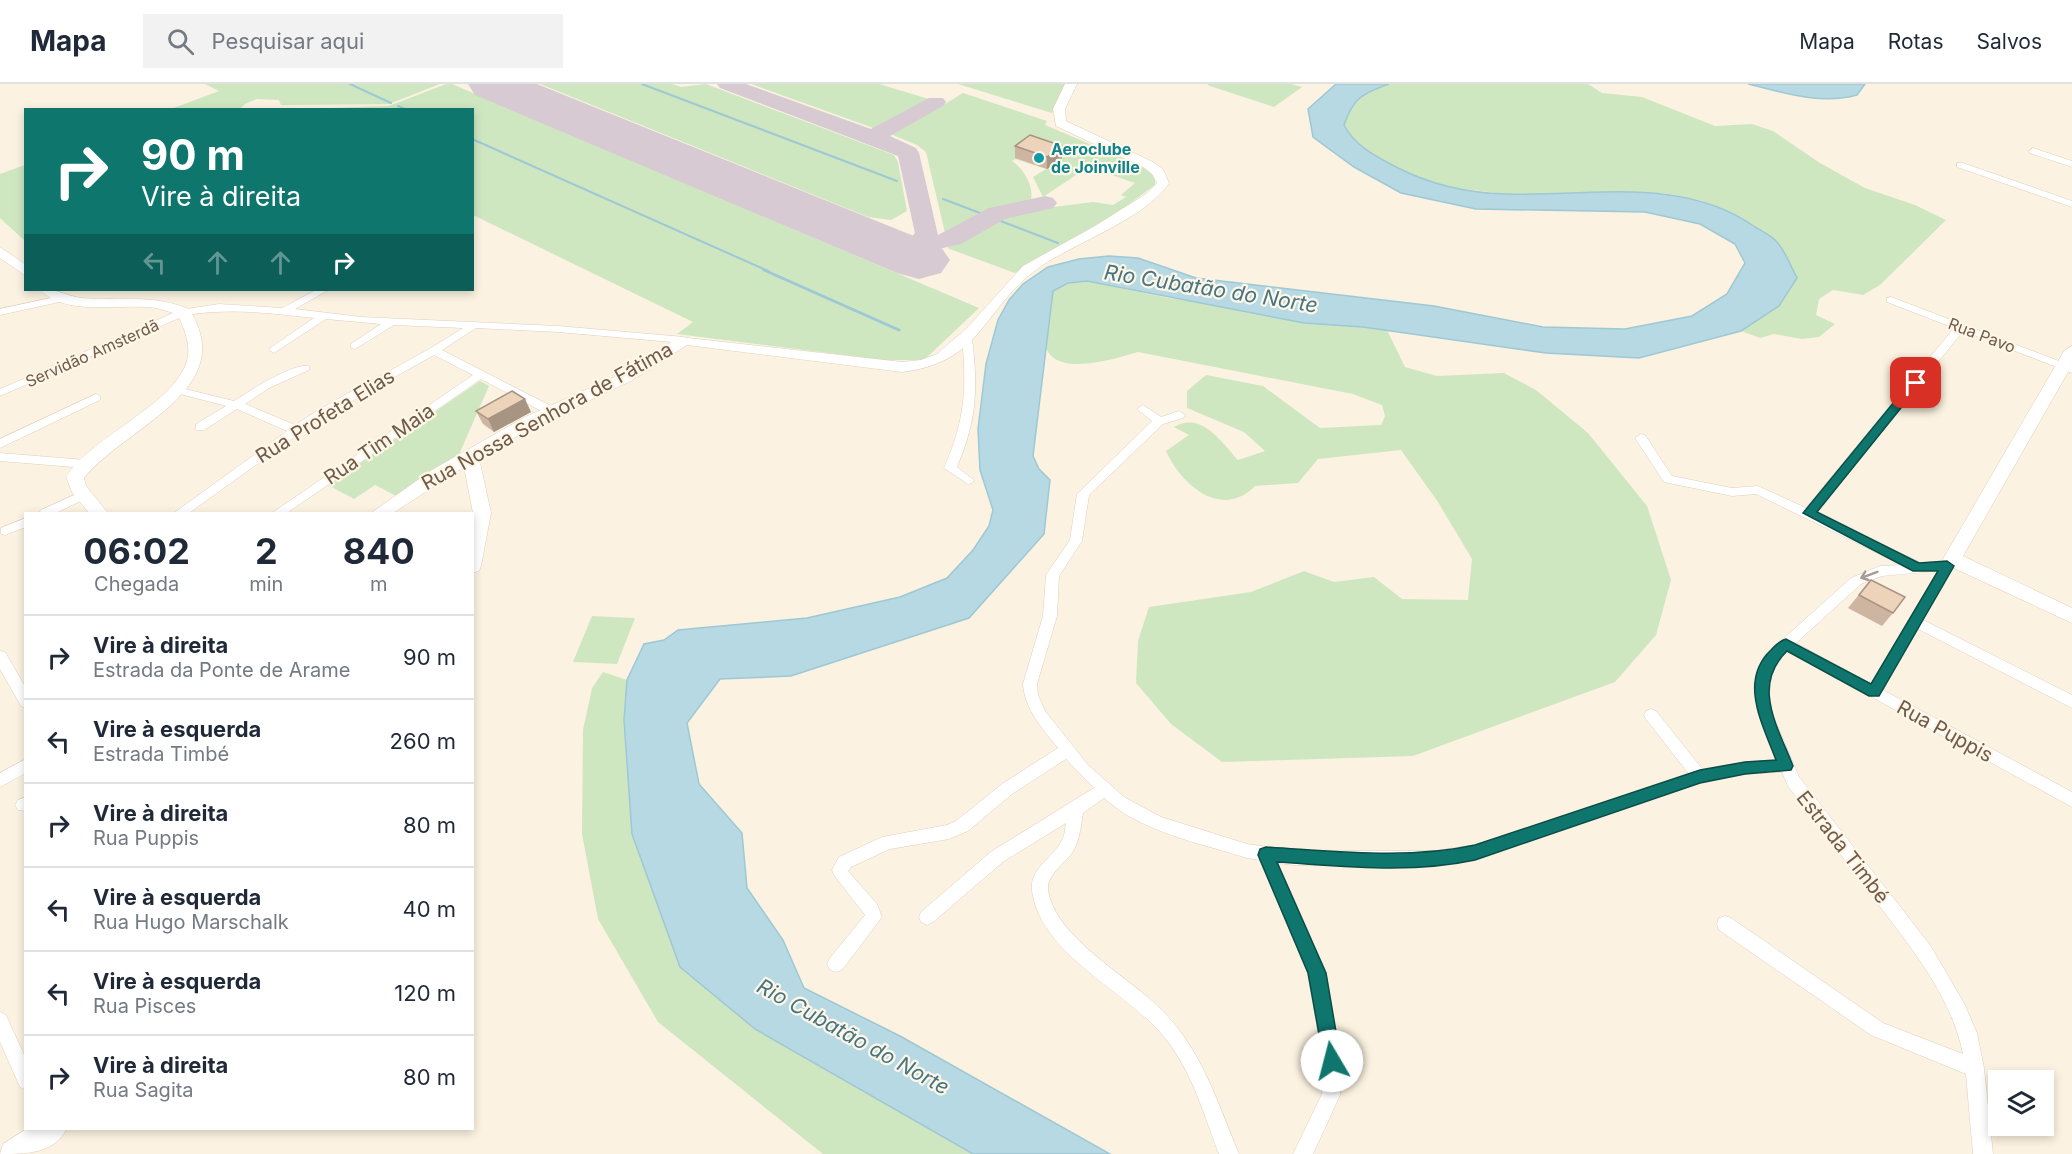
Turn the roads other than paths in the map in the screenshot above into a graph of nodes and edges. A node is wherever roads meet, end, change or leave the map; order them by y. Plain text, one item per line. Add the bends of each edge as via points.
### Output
1 (1071, 84) edge
2 (2033, 151) dead end
3 (2072, 164) edge
4 (1960, 165) dead end
5 (2072, 204) edge
6 (0, 251) edge
7 (24, 270) edge
8 (321, 291) edge
9 (54, 294) edge
10 (1891, 300) dead end
11 (284, 311) junction
12 (0, 312) edge
13 (184, 312) junction
14 (322, 317) junction
15 (391, 322) junction
16 (473, 326) junction
17 (1961, 327) junction
18 (967, 338) junction
19 (684, 340) junction
20 (355, 346) dead end
21 (274, 350) dead end
22 (435, 351) junction
23 (2072, 351) edge
24 (305, 368) dead end
25 (2068, 368) edge
26 (481, 374) junction
27 (0, 380) edge
28 (177, 390) junction
29 (3, 392) edge
30 (96, 398) dead end
31 (237, 405) junction
32 (1143, 409) dead end
33 (551, 411) junction
34 (1179, 415) dead end
35 (1159, 421) junction
36 (200, 427) dead end
37 (295, 430) junction
38 (1641, 438) dead end
39 (0, 444) edge
40 (470, 456) junction
41 (0, 457) edge
42 (86, 464) junction
43 (968, 480) dead end
44 (83, 495) junction
45 (47, 512) edge
46 (98, 512) edge
47 (115, 512) edge
48 (181, 512) edge
49 (279, 512) edge
50 (382, 512) edge
51 (1809, 513) junction
52 (24, 523) edge
53 (5, 531) dead end
54 (474, 555) edge
55 (1950, 563) junction
56 (1918, 567) junction
57 (2072, 616) edge
58 (1915, 622) junction
59 (1786, 644) junction
60 (0, 656) edge
61 (1874, 692) junction
62 (24, 698) edge
63 (2072, 702) edge
64 (1652, 715) dead end
65 (1067, 750) junction
66 (24, 766) edge
67 (1785, 766) junction
68 (1700, 777) junction
69 (0, 781) edge
70 (1105, 789) junction
71 (2072, 800) edge
72 (1076, 809) junction
73 (1266, 855) junction
74 (927, 917) dead end
75 (1725, 924) dead end
76 (836, 964) dead end
77 (0, 1021) edge
78 (1975, 1068) junction
79 (24, 1076) edge
80 (47, 1130) edge
81 (14, 1154) edge
82 (1229, 1154) edge
83 (1303, 1154) edge
84 (1983, 1154) edge

1 - 18 street via 1059,109 1060,123 1149,165 1163,183 1098,230 1027,269 1002,292
2 - 3 street
4 - 5 street
6 - 7 street
8 - 11 street
9 - 12 street
9 - 13 street via 82,302 148,301
10 - 17 street, Rua Pavo
11 - 13 street, Servidão Amsterdã via 236,306
11 - 14 street, Servidão Amsterdã
13 - 28 street via 193,333 196,357
13 - 29 street, Servidão Amsterdã
14 - 15 street, Servidão Amsterdã
14 - 21 street
15 - 16 street, Servidão Amsterdã
15 - 20 street
16 - 19 street, Servidão Amsterdã
16 - 22 street, Rua Profeta Elias
17 - 25 street, Rua Pavo
17 - 51 street
18 - 19 street via 937,361 914,367
18 - 43 street via 972,401 967,429 950,468
19 - 33 street, Rua Nossa Senhora de Fátima via 625,378
22 - 26 street
22 - 37 street, Rua Profeta Elias
23 - 25 street
24 - 31 street via 265,386
25 - 55 street
26 - 33 street
26 - 49 street, Rua Tim Maia
27 - 29 street
28 - 31 street
28 - 42 street via 107,443
30 - 39 street
31 - 36 street
31 - 37 street
32 - 35 street
33 - 40 street, Rua Nossa Senhora de Fátima
34 - 35 street
35 - 65 street via 1083,494 1076,541 1053,575 1050,616 1030,684 1039,714
37 - 48 street, Rua Profeta Elias
38 - 51 street via 1668,478 1732,492 1758,490
40 - 50 street, Rua Nossa Senhora de Fátima
40 - 54 street via 482,513
41 - 42 street
42 - 44 street via 75,477
42 - 47 street via 91,484
44 - 45 street
44 - 46 street
51 - 56 street
52 - 53 street
55 - 56 street, Estrada Timbé
55 - 57 street
55 - 58 street
56 -> 59 street, Estrada Timbé via 1880,571 1856,581
58 - 61 street
58 - 63 street
59 - 61 street, Rua Puppis
59 - 67 street, Estrada Timbé via 1769,660 1761,684 1765,713
60 - 62 street
61 - 71 street, Rua Puppis
64 - 68 street
65 - 70 street
65 - 76 street via 1006,789 962,826 949,832 888,842 845,862 840,870 842,875 874,917
66 - 69 street
67 - 68 street via 1745,768
67 - 78 street, Estrada Timbé via 1809,804 1938,972 1968,1033
68 - 73 street via 1449,858 1346,860
70 - 72 street
70 - 73 street via 1119,802 1157,822
72 - 74 street via 998,856
72 - 82 street via 1068,847 1041,881 1040,890 1050,917 1099,971 1138,999 1171,1030 1183,1047
73 - 83 street via 1317,973 1332,1061 1330,1095
75 - 78 street via 1868,1024
77 - 79 street
78 - 84 street, Estrada Timbé
80 - 81 street

